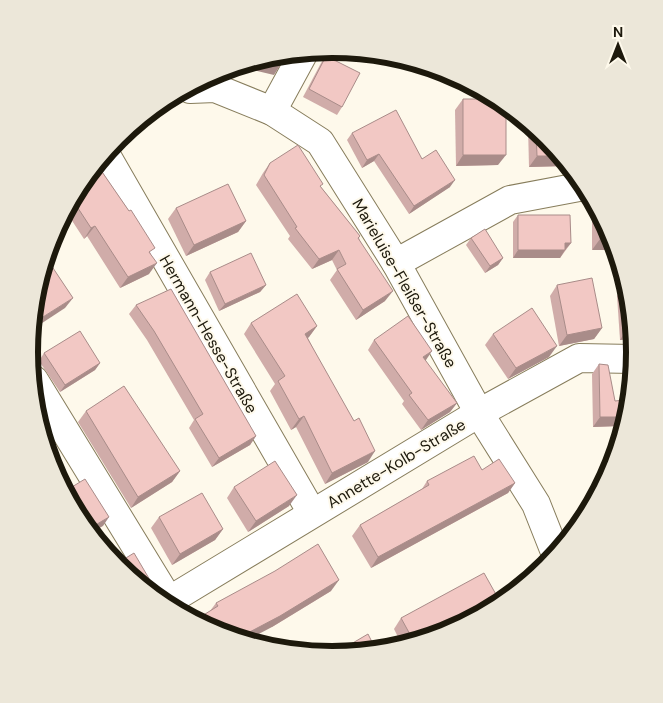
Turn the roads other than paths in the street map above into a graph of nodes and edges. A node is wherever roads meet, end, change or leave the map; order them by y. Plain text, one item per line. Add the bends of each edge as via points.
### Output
1 (300, 59) edge
2 (200, 89) edge
3 (272, 111) junction
4 (109, 160) edge
5 (576, 188) edge
6 (396, 263) junction
7 (626, 359) edge
8 (40, 390) edge
9 (479, 414) junction
10 (312, 513) junction
11 (552, 546) edge
12 (165, 594) edge
13 (172, 598) edge

1 - 3 street
2 - 3 street, Marieluise-Fleißer-Straße via 215,88
3 - 6 street, Marieluise-Fleißer-Straße via 320,142
4 - 10 street, Hermann-Hesse-Straße
5 - 6 street via 510,200
6 - 9 street, Marieluise-Fleißer-Straße
7 - 9 street, Annette-Kolb-Straße via 579,358
8 - 12 street, Annette-Kolb-Straße
9 - 10 street, Annette-Kolb-Straße
9 - 11 street, Marieluise-Fleißer-Straße via 536,504
10 - 13 street, Annette-Kolb-Straße

